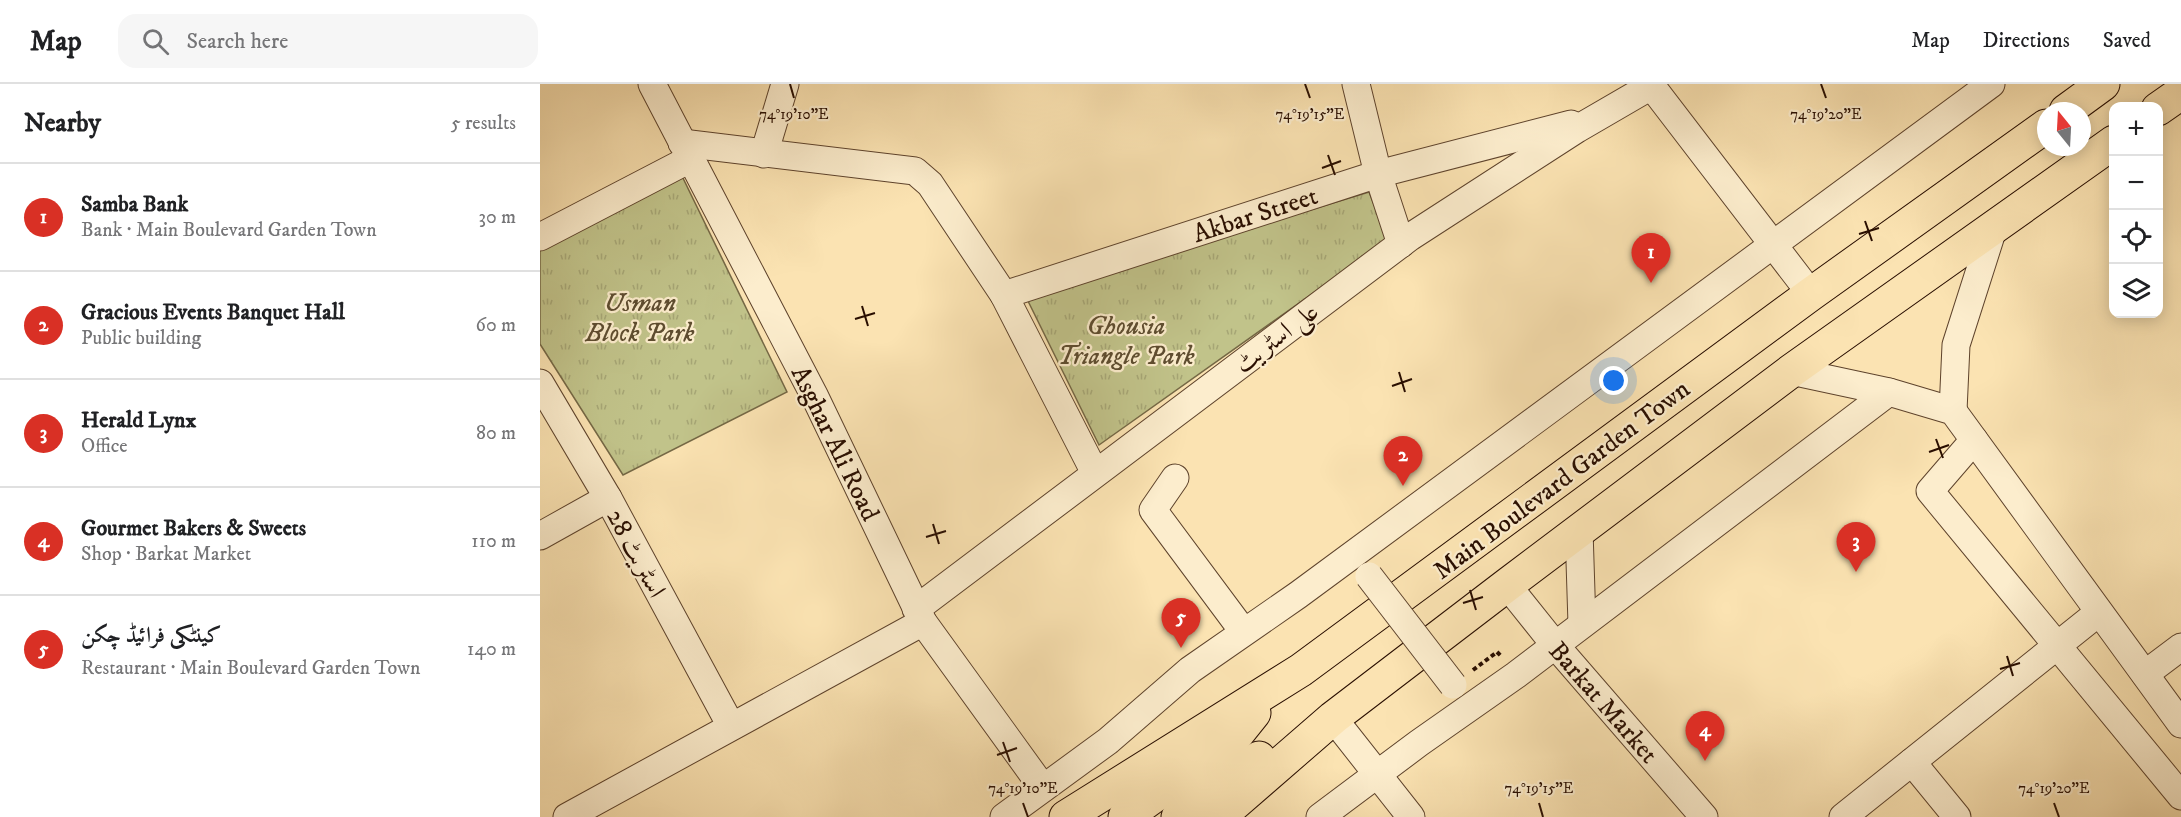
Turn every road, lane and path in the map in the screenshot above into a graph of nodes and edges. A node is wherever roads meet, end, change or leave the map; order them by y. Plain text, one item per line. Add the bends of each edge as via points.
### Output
1 (652, 84) edge
2 (784, 84) edge
3 (1356, 84) edge
4 (1991, 84) edge
5 (2103, 84) edge
6 (1651, 85) edge
7 (2181, 93) edge
8 (2078, 102) edge
9 (2163, 106) edge
10 (1577, 129) junction
11 (2037, 132) edge
12 (2109, 146) edge
13 (686, 151) junction
14 (764, 154) junction
15 (1378, 174) junction
16 (1993, 229) junction
17 (540, 237) edge
18 (1401, 244) junction
19 (1772, 244) junction
20 (1811, 294) junction
21 (1004, 295) junction
22 (1791, 371) junction
23 (540, 382) edge
24 (1889, 392) junction
25 (1953, 411) junction
26 (1974, 440) junction
27 (1095, 473) junction
28 (1175, 478) dead end
29 (608, 498) junction
30 (1579, 531) junction
31 (540, 536) edge
32 (1369, 576) dead end
33 (1507, 585) junction
34 (2098, 613) junction
35 (919, 616) junction
36 (1582, 624) junction
37 (1243, 631) junction
38 (1555, 645) junction
39 (2058, 645) junction
40 (2181, 647) edge
41 (2145, 674) junction
42 (1453, 685) dead end
43 (1275, 686) junction
44 (2181, 724) edge
45 (731, 726) junction
46 (1324, 727) junction
47 (1912, 762) junction
48 (1377, 775) junction
49 (1043, 788) junction
50 (2181, 796) edge
51 (567, 817) edge
52 (1004, 817) edge
53 (1066, 817) edge
54 (1125, 817) edge
55 (1178, 817) edge
56 (1219, 817) edge
57 (1320, 817) edge
58 (1411, 817) edge
59 (1704, 817) edge
60 (1843, 817) edge
61 (1957, 817) edge

1 - 13 street, Asghar Ali Road
2 - 14 street
3 - 15 street
4 - 19 street
5 - 8 main road
6 - 10 street, علی اسٹریٹ
6 - 19 street
7 - 9 main road
10 - 15 street, Akbar Street via 1567,125
10 - 18 street, علی اسٹریٹ
11 - 20 main road, Main Boulevard Garden Town
12 - 16 main road, Main Boulevard Garden Town
13 - 14 street
13 - 17 street
13 - 35 street, Asghar Ali Road via 815,398
14 - 21 street via 915,171 930,184
15 - 18 street
15 - 21 street, Akbar Street
16 - 22 main road, Main Boulevard Garden Town
16 - 25 street via 1956,345
18 - 27 street, علی اسٹریٹ
19 - 20 street
19 - 37 street via 1298,595
20 - 43 main road, Main Boulevard Garden Town via 1373,619
21 - 27 street
22 - 24 street
22 - 30 main road, Main Boulevard Garden Town
23 - 29 street, اسٹریٹ 28
24 - 25 street
24 - 36 street
25 - 26 street
26 - 34 street
26 - 39 street via 1930,491
27 - 35 street, علی اسٹریٹ
28 - 37 street via 1153,510
29 - 31 street
29 - 45 street, اسٹریٹ 28
30 - 33 main road, Main Boulevard Garden Town
30 - 36 street
32 - 42 street, bridge
33 - 38 street, Barkat Market
33 - 46 main road, Main Boulevard Garden Town
34 - 39 street
34 - 41 street
35 - 45 street, علی اسٹریٹ
35 - 49 street, Asghar Ali Road
36 - 38 street
37 - 49 street via 1190,669 1108,741
38 - 48 street
38 - 59 street, Barkat Market
39 - 47 street
39 - 50 street
40 - 41 street
41 - 44 street
43 - 53 main road, Main Boulevard Garden Town
43 - 54 main road via 1234,738
45 - 51 street, علی اسٹریٹ
46 - 48 street
46 - 55 main road via 1252,760
46 - 56 main road, Main Boulevard Garden Town
47 - 60 street
47 - 61 street
48 - 57 street
48 - 58 street
49 - 52 street

